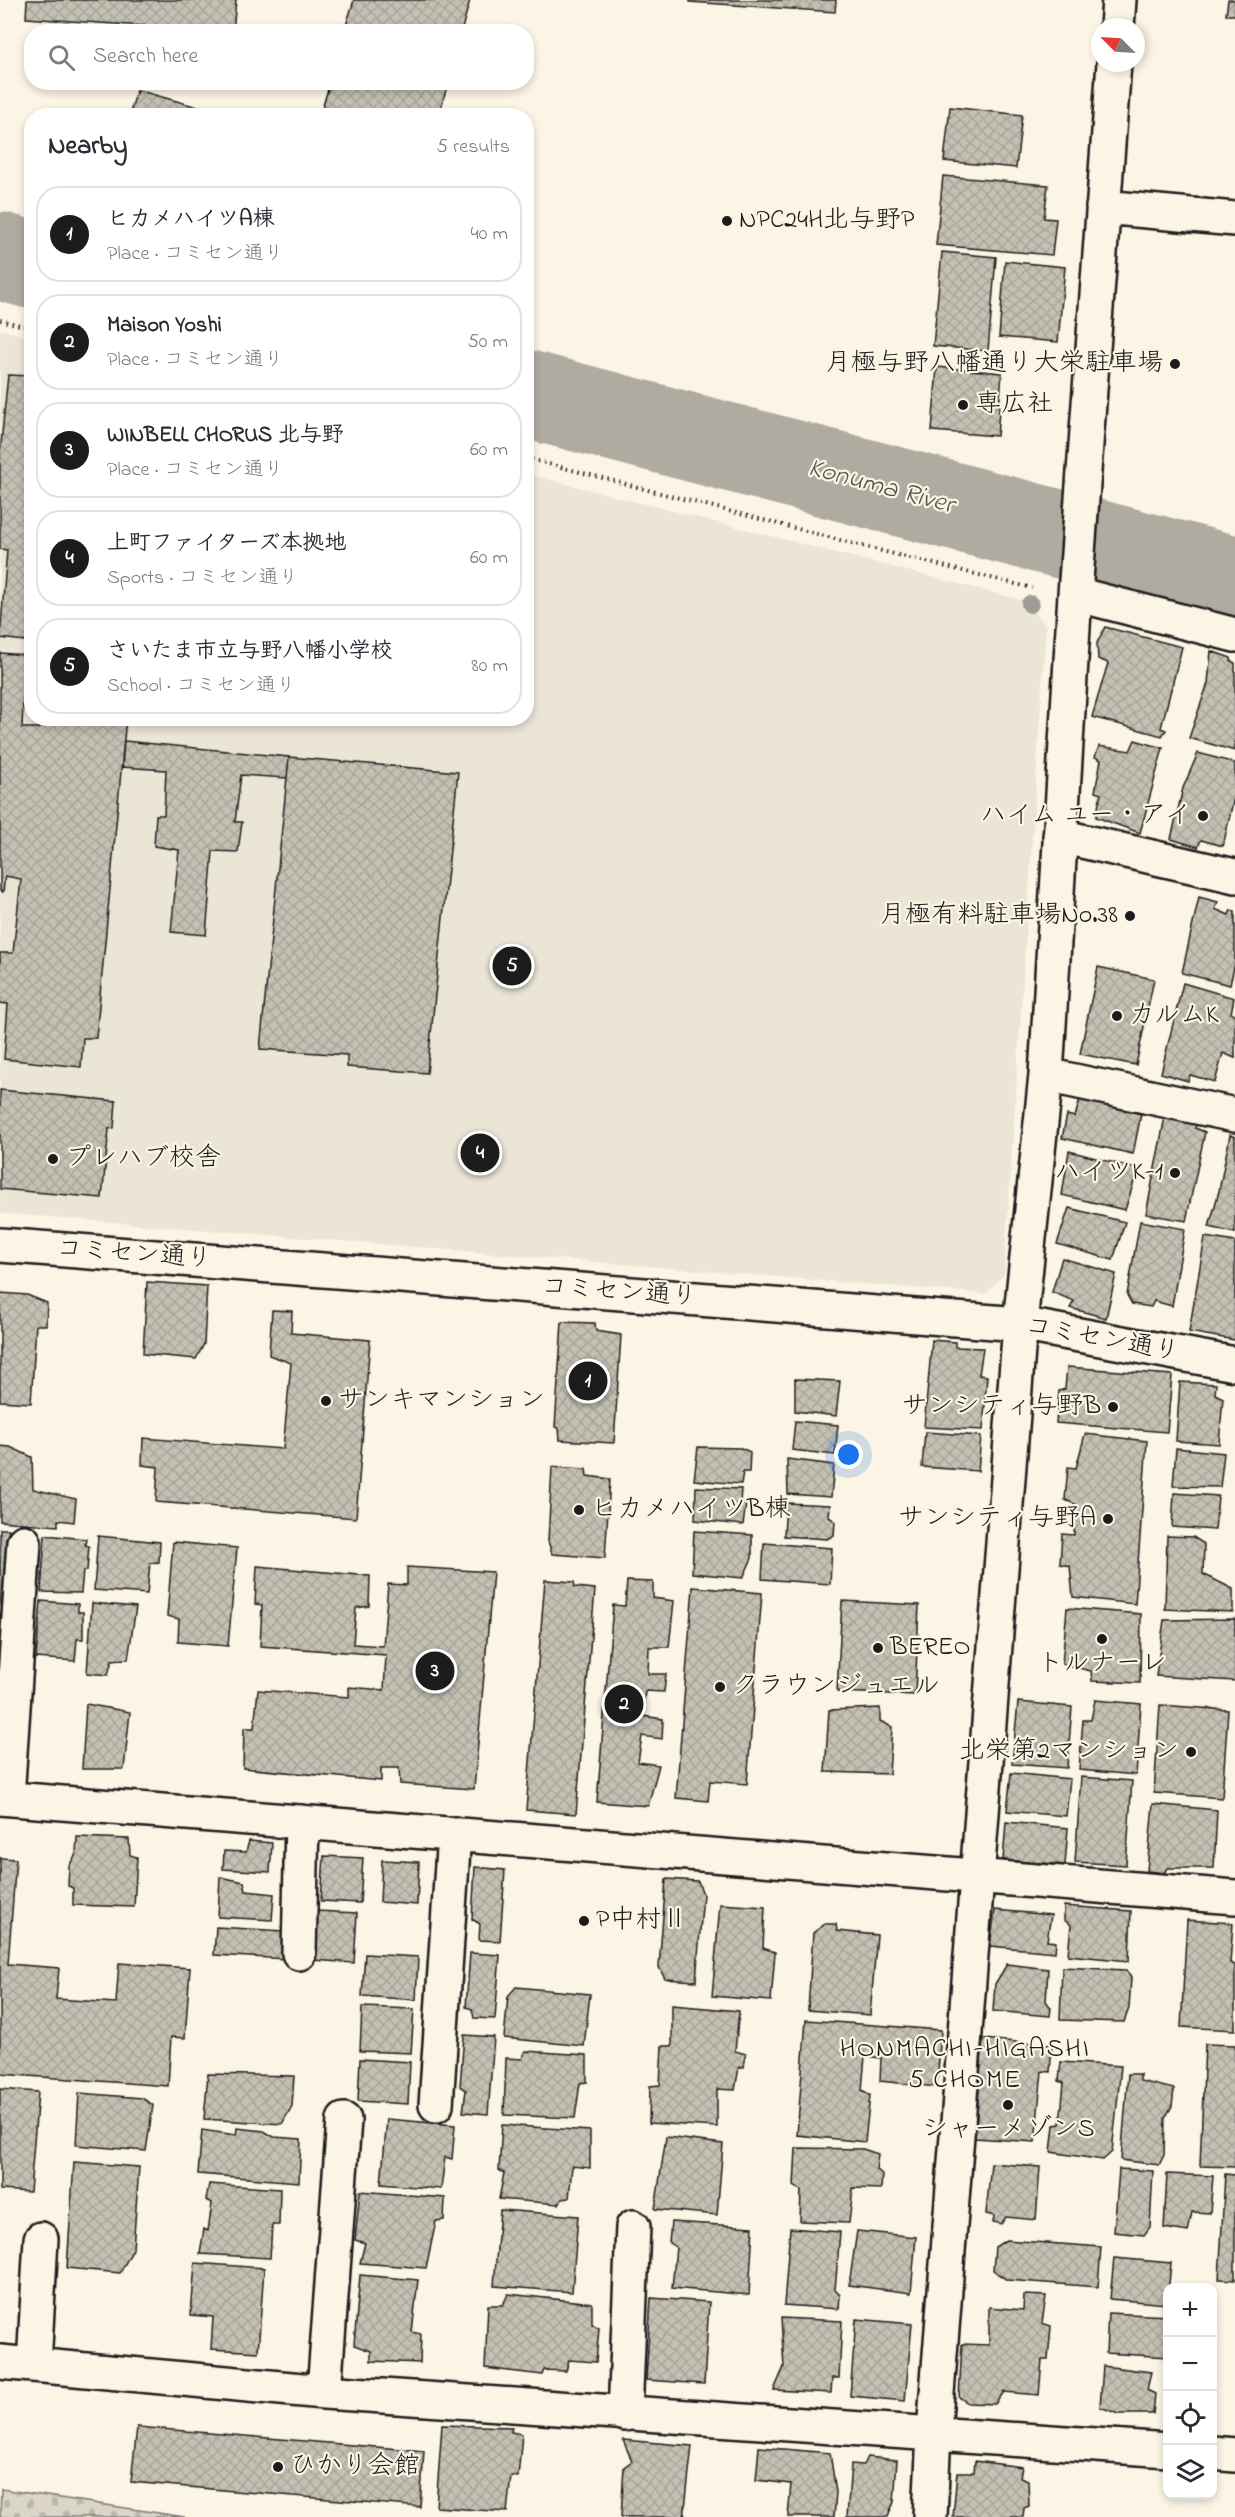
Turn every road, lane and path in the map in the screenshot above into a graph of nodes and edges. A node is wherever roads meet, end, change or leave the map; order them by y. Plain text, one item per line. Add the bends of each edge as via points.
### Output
1 (1119, 0) edge
2 (1118, 18) edge
3 (1113, 72) edge
4 (1103, 207) junction
5 (1235, 219) edge
6 (0, 320) edge
7 (24, 326) edge
8 (534, 460) edge
9 (1075, 589) junction
10 (1235, 635) edge
11 (1060, 836) junction
12 (1235, 876) edge
13 (1046, 1075) junction
14 (1235, 1115) edge
15 (0, 1245) edge
16 (1020, 1324) junction
17 (1235, 1364) edge
18 (24, 1542) dead end
19 (4, 1798) edge
20 (302, 1822) junction
21 (454, 1834) junction
22 (977, 1876) junction
23 (1235, 1897) edge
24 (299, 1953) dead end
25 (436, 2104) dead end
26 (344, 2120) dead end
27 (633, 2227) dead end
28 (41, 2239) dead end
29 (0, 2362) edge
30 (34, 2365) junction
31 (324, 2392) junction
32 (625, 2414) junction
33 (934, 2432) junction
34 (1163, 2450) edge
35 (1217, 2453) edge
36 (1235, 2455) edge
37 (930, 2517) edge

1 - 2 street
3 - 4 street
4 - 5 street
4 - 9 street
6 - 7 path
8 - 9 path via 1043,591
9 - 10 street
9 - 11 street
11 - 12 street
11 - 13 street
13 - 14 street
13 - 16 street
15 - 16 street, コミセン通り
16 - 17 street, コミセン通り
16 - 22 street
18 - 19 street
19 - 20 street
20 - 21 street
20 - 24 street
21 - 22 street
21 - 25 street
22 - 23 street
22 - 33 street
26 - 31 street
27 - 32 street
28 - 30 street
29 - 30 street
30 - 31 street
31 - 32 street
32 - 33 street
33 - 34 street
33 - 37 street
35 - 36 street

